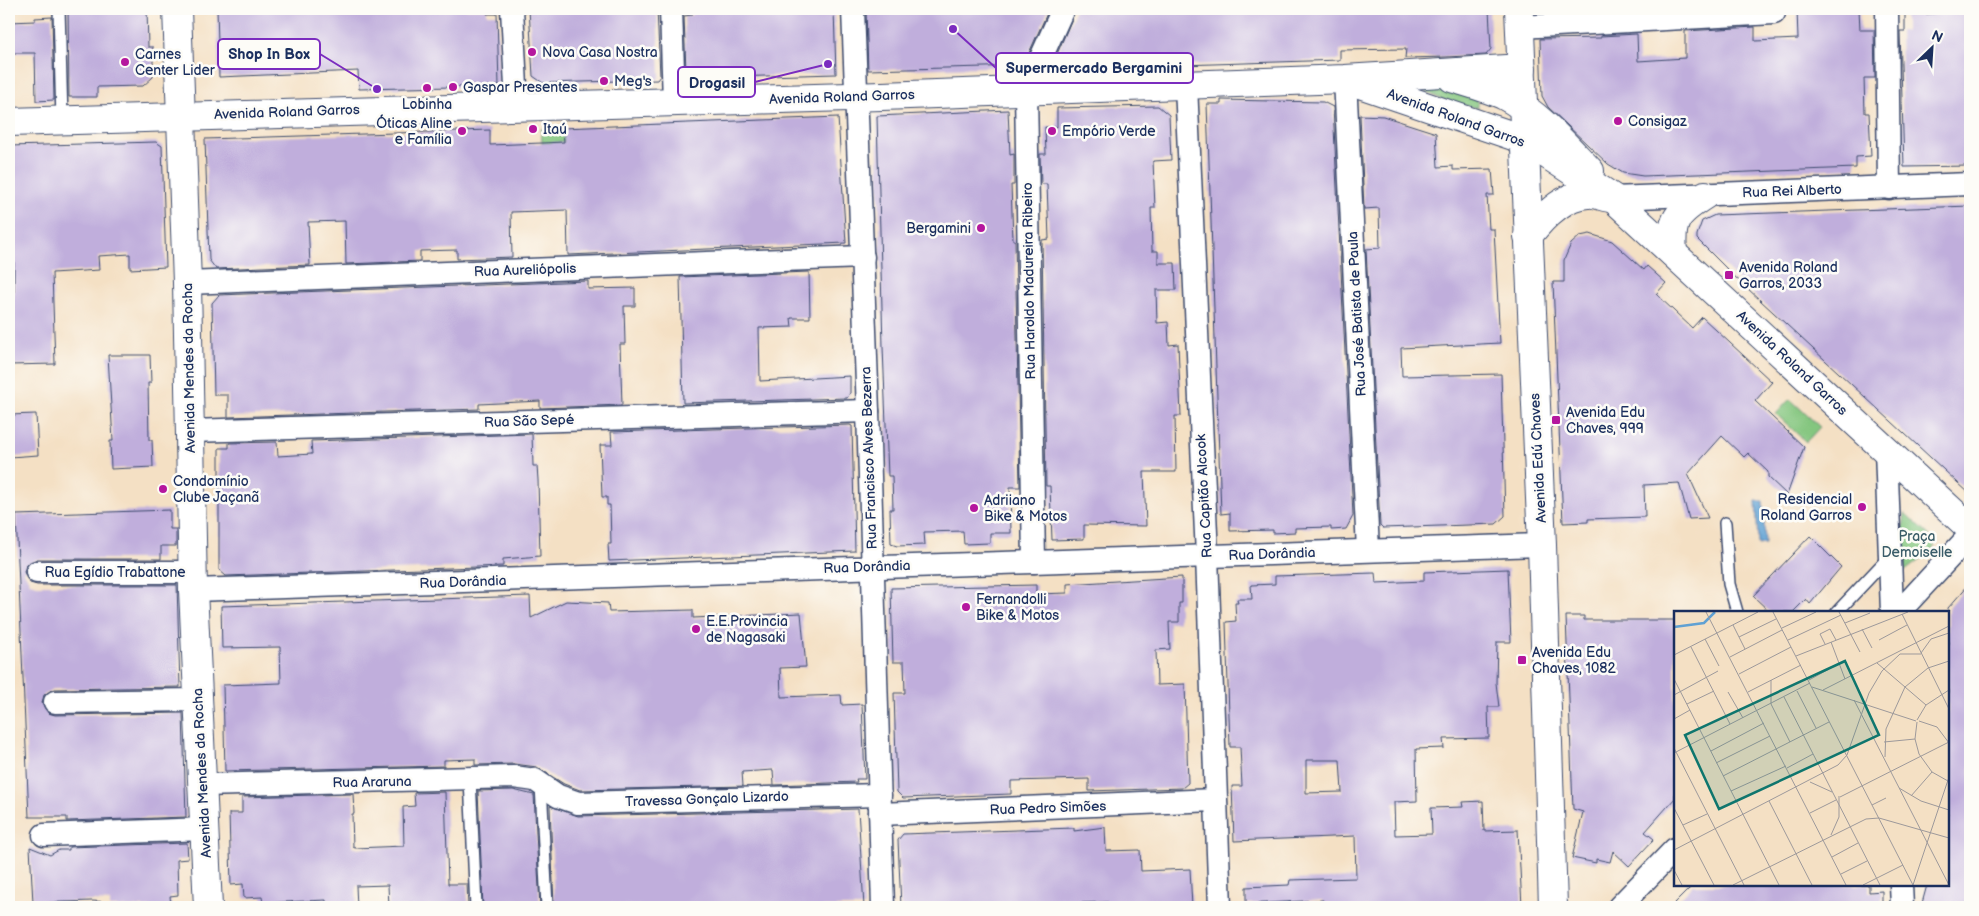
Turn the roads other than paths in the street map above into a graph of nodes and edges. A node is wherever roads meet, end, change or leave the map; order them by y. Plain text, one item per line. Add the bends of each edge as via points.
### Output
1 (59, 9) edge
2 (177, 9) edge
3 (512, 9) edge
4 (671, 9) edge
5 (853, 9) edge
6 (1063, 9) edge
7 (1888, 9) edge
8 (1774, 13) dead end
9 (1520, 18) edge
10 (1522, 68) junction
11 (1436, 72) junction
12 (1346, 79) junction
13 (1186, 85) junction
14 (1026, 91) junction
15 (856, 97) junction
16 (674, 102) junction
17 (517, 106) junction
18 (1523, 107) junction
19 (181, 115) junction
20 (62, 120) junction
21 (9, 122) edge
22 (1525, 140) junction
23 (1970, 184) edge
24 (1889, 188) junction
25 (1705, 195) junction
26 (1613, 198) junction
27 (1528, 236) junction
28 (1673, 253) junction
29 (863, 256) junction
30 (187, 283) junction
31 (868, 411) junction
32 (190, 431) junction
33 (1886, 449) junction
34 (1725, 523) dead end
35 (1970, 528) edge
36 (1970, 535) edge
37 (1542, 546) junction
38 (1368, 550) junction
39 (1891, 555) junction
40 (1207, 556) junction
41 (1034, 562) junction
42 (873, 568) junction
43 (36, 572) dead end
44 (193, 581) junction
45 (1737, 611) edge
46 (1838, 611) edge
47 (1892, 611) edge
48 (1900, 611) edge
49 (198, 700) junction
50 (55, 702) dead end
51 (470, 779) junction
52 (541, 784) junction
53 (203, 785) junction
54 (1215, 800) junction
55 (880, 805) junction
56 (205, 829) junction
57 (44, 835) dead end
58 (1674, 850) edge
59 (1901, 886) edge
60 (208, 907) edge
61 (476, 907) edge
62 (547, 907) edge
63 (883, 907) edge
64 (1220, 907) edge
65 (1553, 907) edge
66 (1619, 907) edge
67 (1902, 907) edge

1 - 20 lane
2 - 19 main road, Avenida Mendes da Rocha
3 - 17 street
4 - 16 street
5 - 15 street, Rua Francisco Alves Bezerra
6 - 14 street, Rua Haroldo Madureira Ribeiro
7 - 24 street
8 - 9 street
9 - 10 main road, Avenida Edú Chaves
10 - 11 main road
10 - 18 main road, Avenida Edú Chaves
11 - 12 main road, Avenida Roland Garros
11 - 18 main road, Avenida Roland Garros via 1496,92
12 - 13 main road, Avenida Roland Garros
12 - 22 main road, Avenida Roland Garros
12 - 38 street, Rua José Batista de Paula
13 - 14 main road, Avenida Roland Garros
13 - 40 street, Rua Capitão Alcook
14 - 15 main road, Avenida Roland Garros
14 - 41 street, Rua Haroldo Madureira Ribeiro
15 - 16 main road, Avenida Roland Garros
15 - 29 street, Rua Francisco Alves Bezerra
16 - 17 main road, Avenida Roland Garros
17 - 19 main road, Avenida Roland Garros
18 - 22 main road, Avenida Edú Chaves
18 - 26 main road, Avenida Roland Garros via 1550,129
19 - 20 main road, Avenida Roland Garros
19 - 30 main road, Avenida Mendes da Rocha
20 - 21 main road, Avenida Roland Garros
22 - 26 main road, Avenida Roland Garros
22 - 27 main road, Avenida Edú Chaves
23 - 24 street, Rua Rei Alberto
24 - 25 street, Rua Rei Alberto
25 - 26 street, Rua Rei Alberto
25 - 28 main road via 1683,209 1674,221 1671,231
26 - 27 main road via 1590,193 1574,197 1541,220
26 - 28 main road, Avenida Roland Garros
27 - 37 main road, Avenida Edú Chaves
28 - 33 main road, Avenida Roland Garros
29 - 30 street, Rua Aureliópolis
29 - 31 street, Rua Francisco Alves Bezerra
30 - 32 main road, Avenida Mendes da Rocha
31 - 32 street, Rua São Sepé
31 - 42 street, Rua Francisco Alves Bezerra
32 - 44 main road, Avenida Mendes da Rocha
33 - 35 main road, Avenida Roland Garros
33 - 39 street
34 - 45 lane via 1729,584
36 - 48 street
37 - 38 street, Rua Dorândia
37 - 65 main road, Avenida Edú Chaves
38 - 40 street, Rua Dorândia
39 - 46 lane
39 - 47 street
40 - 41 street, Rua Dorândia
40 - 54 street, Rua Capitão Alcook
41 - 42 street, Rua Dorândia
42 - 44 street, Rua Dorândia
42 - 55 street, Rua Francisco Alves Bezerra
43 - 44 street, Rua Egídio Trabattone
44 - 49 main road, Avenida Mendes da Rocha
49 - 50 street
49 - 53 main road, Avenida Mendes da Rocha
51 - 52 street, Rua Araruna via 527,778
51 - 53 street, Rua Araruna
51 - 61 lane
52 - 55 street, Travessa Gonçalo Lizardo via 558,796 578,803
52 - 62 lane
53 - 56 main road, Avenida Mendes da Rocha
54 - 55 street, Rua Pedro Simões
54 - 64 street, Rua Capitão Alcook
55 - 63 street, Rua Francisco Alves Bezerra
56 - 57 street
56 - 60 main road, Avenida Mendes da Rocha
58 - 66 street
59 - 67 street

